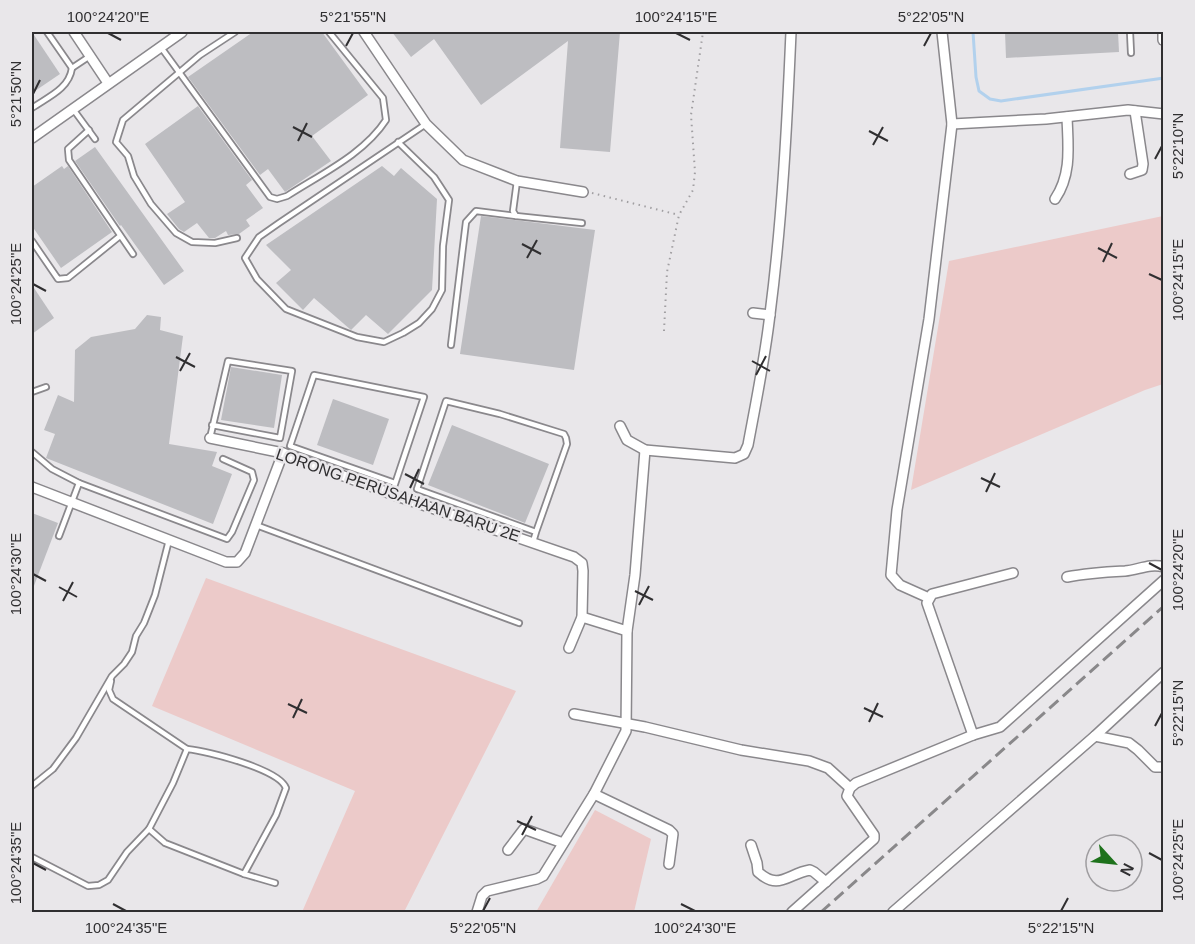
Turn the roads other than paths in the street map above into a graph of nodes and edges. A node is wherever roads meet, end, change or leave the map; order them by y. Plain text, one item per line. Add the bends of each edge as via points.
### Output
1 (47, 32) edge
2 (74, 32) edge
3 (182, 32) edge
4 (235, 32) edge
5 (329, 32) edge
6 (364, 32) edge
7 (791, 32) edge
8 (942, 32) edge
9 (1130, 32) edge
10 (1163, 32) edge
11 (1163, 40) edge
12 (160, 46) junction
13 (1131, 53) dead end
14 (90, 56) junction
15 (72, 68) junction
16 (179, 74) junction
17 (108, 83) junction
18 (32, 108) edge
19 (73, 109) junction
20 (1136, 111) junction
21 (1164, 114) edge
22 (1067, 117) junction
23 (426, 124) junction
24 (952, 124) junction
25 (89, 130) junction
26 (32, 138) edge
27 (95, 139) dead end
28 (399, 142) junction
29 (1130, 174) dead end
30 (517, 181) junction
31 (583, 192) road end
32 (1055, 199) dead end
33 (516, 216) junction
34 (582, 222) dead end
35 (120, 236) junction
36 (237, 238) dead end
37 (32, 241) edge
38 (132, 254) dead end
39 (753, 312) dead end
40 (770, 315) junction
41 (451, 345) dead end
42 (46, 387) dead end
43 (32, 392) edge
44 (212, 426) junction
45 (621, 426) dead end
46 (210, 438) joint
47 (645, 450) junction
48 (32, 452) edge
49 (284, 453) junction
50 (223, 459) dead end
51 (79, 483) junction
52 (395, 483) junction
53 (32, 487) edge
54 (392, 494) junction
55 (72, 502) junction
56 (256, 525) junction
57 (536, 532) junction
58 (59, 536) dead end
59 (169, 540) junction
60 (533, 542) junction
61 (1164, 567) edge
62 (1013, 573) dead end
63 (1067, 577) dead end
64 (1164, 580) edge
65 (929, 598) junction
66 (582, 617) junction
67 (519, 622) dead end
68 (627, 631) junction
69 (569, 648) dead end
70 (1164, 672) edge
71 (112, 676) junction
72 (574, 714) dead end
73 (627, 726) junction
74 (973, 735) junction
75 (1095, 736) junction
76 (187, 749) junction
77 (1164, 766) edge
78 (32, 786) edge
79 (850, 788) junction
80 (594, 794) junction
81 (149, 829) junction
82 (563, 843) junction
83 (752, 845) dead end
84 (508, 850) dead end
85 (32, 857) edge
86 (669, 864) dead end
87 (244, 874) junction
88 (826, 882) junction
89 (275, 883) dead end
90 (477, 912) edge
91 (792, 912) edge
92 (893, 912) edge

1 - 15 lane
2 - 14 street
3 - 12 street
4 - 16 lane
5 - 16 lane via 382,98 386,120 377,134 353,153 278,199 270,196
6 - 23 street
7 - 40 street via 786,153
8 - 24 street
9 - 13 lane
10 - 11 street
12 - 16 lane
12 - 17 street
14 - 15 lane
14 - 17 street
15 - 18 lane via 66,85
16 - 36 lane via 123,120 116,142 128,156 134,176 151,204 176,233 192,242 215,243
17 - 19 street
19 - 25 lane
19 - 26 street
20 - 21 street
20 - 22 street
20 - 29 street via 1143,164 1142,170
22 - 24 street
22 - 32 street via 1068,170
23 - 28 lane
23 - 30 street via 463,160
24 - 65 street via 891,575 900,585
25 - 27 lane
25 - 35 lane via 68,149 69,160
28 - 28 lane via 259,237 245,258 257,279 286,309 357,337 384,342 419,324 432,309 442,290 448,200 434,177
30 - 31 street
30 - 33 lane via 513,211
33 - 34 lane
33 - 41 lane via 476,211 466,222
35 - 37 lane via 68,278 58,279
35 - 38 lane
39 - 40 street
40 - 47 street via 744,454 735,458
42 - 43 lane
44 - 44 lane via 280,438 292,371 228,361
44 - 46 lane
45 - 47 street via 627,440
46 - 49 street, LORONG PERUSAHAAN BARU 2E
47 - 68 street
48 - 51 lane via 52,469
49 - 54 street, LORONG PERUSAHAAN BARU 2E
49 - 56 street
50 - 51 lane via 252,472 254,480 227,538
51 - 55 lane
52 - 52 lane via 290,446 314,375 424,397
52 - 54 lane
53 - 55 street
54 - 60 street, LORONG PERUSAHAAN BARU 2E
55 - 58 lane
55 - 59 street
56 - 59 street via 245,554 237,562 226,562
56 - 67 lane
57 - 57 lane via 417,489 446,401 500,414 567,438
57 - 60 lane
59 - 71 lane via 155,595 132,652
60 - 66 street, LORONG PERUSAHAAN BARU 2E via 582,563
61 - 63 street
62 - 65 street
64 - 74 street via 1000,727
65 - 74 street via 928,609
66 - 68 street
66 - 69 street
68 - 73 street
70 - 75 street
71 - 76 lane via 112,699
71 - 78 lane via 76,738 53,769
72 - 73 street
73 - 79 street via 809,761 828,768
73 - 80 street
74 - 79 street
75 - 77 street via 1129,743 1155,767
75 - 92 street
76 - 81 lane
76 - 87 lane via 227,757 284,783 286,788 276,814
79 - 88 street via 847,796 874,838
80 - 82 street
80 - 86 street via 669,830 673,834
81 - 85 lane via 108,880 99,885 88,886
81 - 87 lane via 165,843
82 - 84 street via 524,829
82 - 90 street via 543,876 487,891
83 - 88 street via 758,872 767,880 777,882 810,870
87 - 89 lane
88 - 91 street

